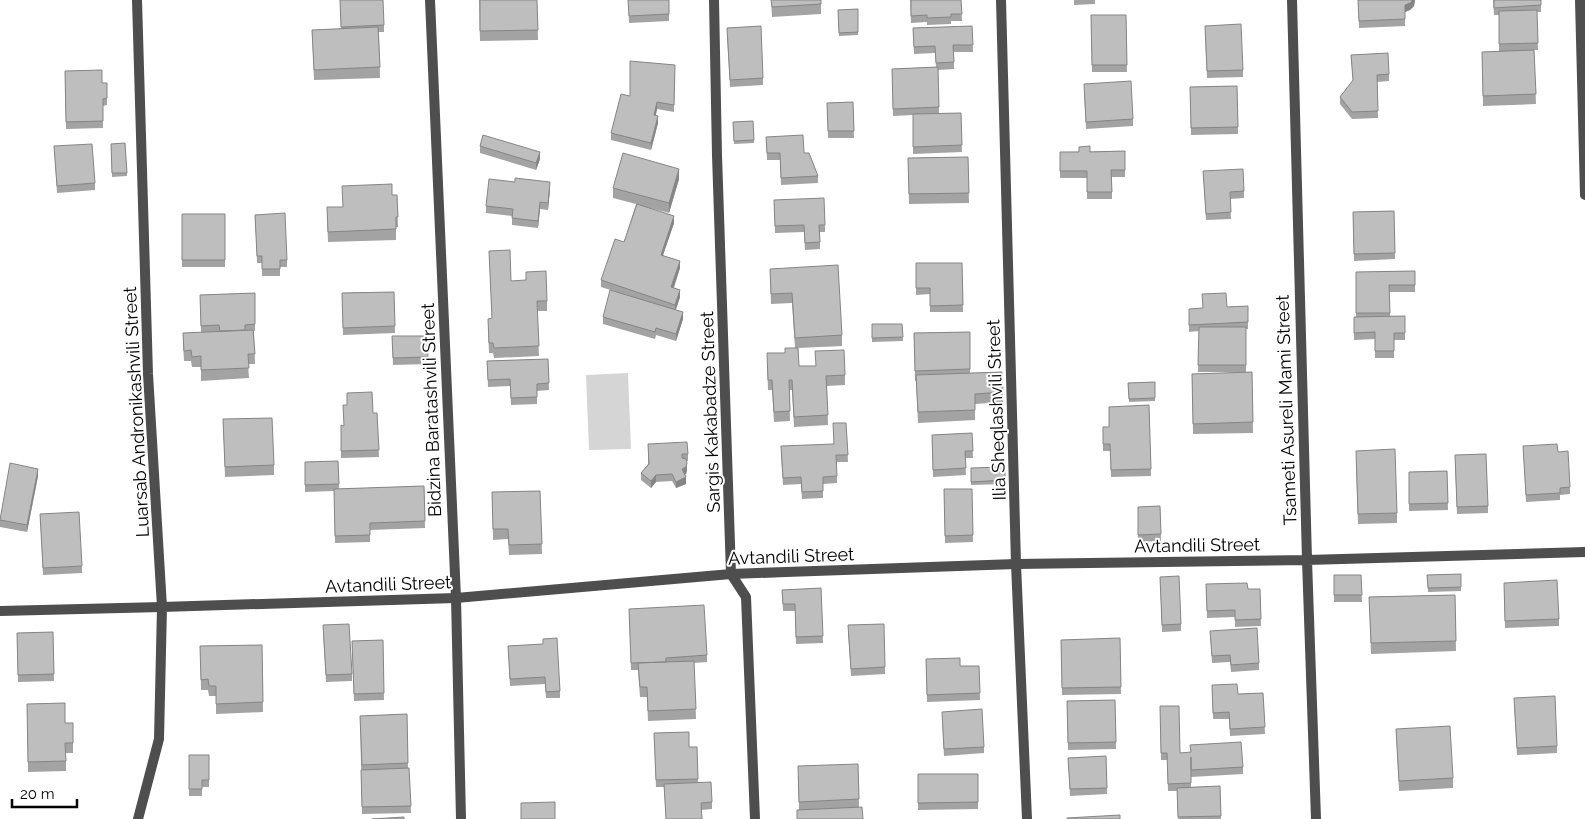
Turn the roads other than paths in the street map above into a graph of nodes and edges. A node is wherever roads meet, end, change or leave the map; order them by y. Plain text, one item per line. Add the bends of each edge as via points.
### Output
1 (137, 0) edge
2 (430, 0) edge
3 (714, 0) edge
4 (1001, 0) edge
5 (1292, 0) edge
6 (1580, 0) edge
7 (1585, 194) edge
8 (1585, 552) edge
9 (1307, 560) junction
10 (1016, 564) junction
11 (731, 574) junction
12 (456, 598) junction
13 (162, 607) junction
14 (0, 611) edge
15 (138, 819) edge
16 (461, 819) edge
17 (755, 819) edge
18 (1027, 819) edge
19 (1316, 819) edge

1 - 13 street, Luarsab Andronikashvili Street via 148,374
2 - 12 street, Bidzina Baratashvili Street
3 - 11 street, Sargis Kakabadze Street
4 - 10 street, Ilia Sheqlashvili Street
5 - 9 street, Tsameti Asureli Mami Street
6 - 7 street
8 - 9 street, Avtandili Street
9 - 10 street, Avtandili Street
9 - 19 street, Tsameti Asureli Mami Street
10 - 11 street, Avtandili Street
10 - 18 street, Ilia Sheqlashvili Street
11 - 12 street, Avtandili Street
11 - 17 street via 746,597
12 - 13 street, Avtandili Street
12 - 16 street, Bidzina Baratashvili Street
13 - 14 street, Avtandili Street
13 - 15 street, Luarsab Andronikashvili Street via 159,739

